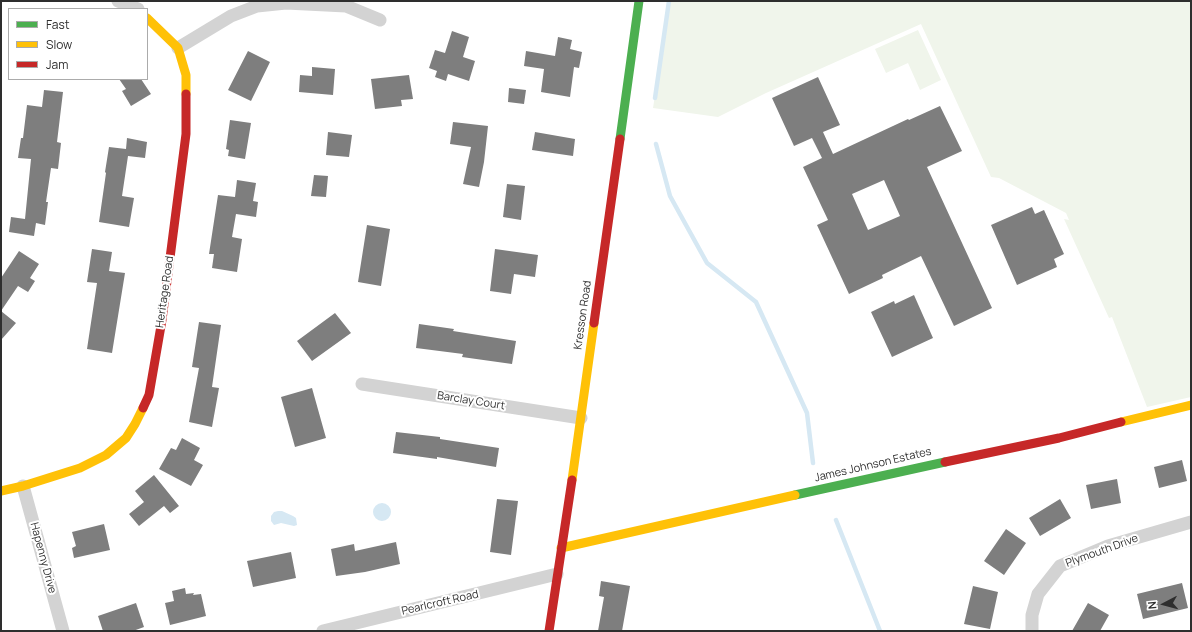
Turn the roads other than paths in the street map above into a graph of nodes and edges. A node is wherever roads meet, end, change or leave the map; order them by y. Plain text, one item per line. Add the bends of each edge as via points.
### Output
1 (118, 1) edge
2 (639, 1) edge
3 (136, 8) edge
4 (148, 19) edge
5 (380, 20) dead end
6 (178, 48) junction
7 (362, 384) dead end
8 (1191, 405) edge
9 (581, 418) junction
10 (23, 486) junction
11 (1, 491) edge
12 (1191, 522) edge
13 (561, 548) junction
14 (557, 574) junction
15 (63, 631) edge
16 (323, 631) edge
17 (549, 631) edge
18 (1032, 631) edge

1 - 3 street
2 - 9 street, Kresson Road
4 - 6 street, Heritage Road
5 - 6 street via 346,6 286,3 257,6 231,16
6 - 10 street, Heritage Road via 186,75 186,134 162,320 149,395 136,424 106,455 80,468
7 - 9 street, Barclay Court
8 - 13 street, James Johnson Estates via 1067,436
9 - 13 street, Kresson Road
10 - 11 street, Heritage Road
10 - 15 street, Hapenny Drive
12 - 18 street, Plymouth Drive via 1108,546 1060,566 1038,594 1032,615
13 - 14 street, Kresson Road
14 - 16 street, Pearlcroft Road
14 - 17 street, Kresson Road

